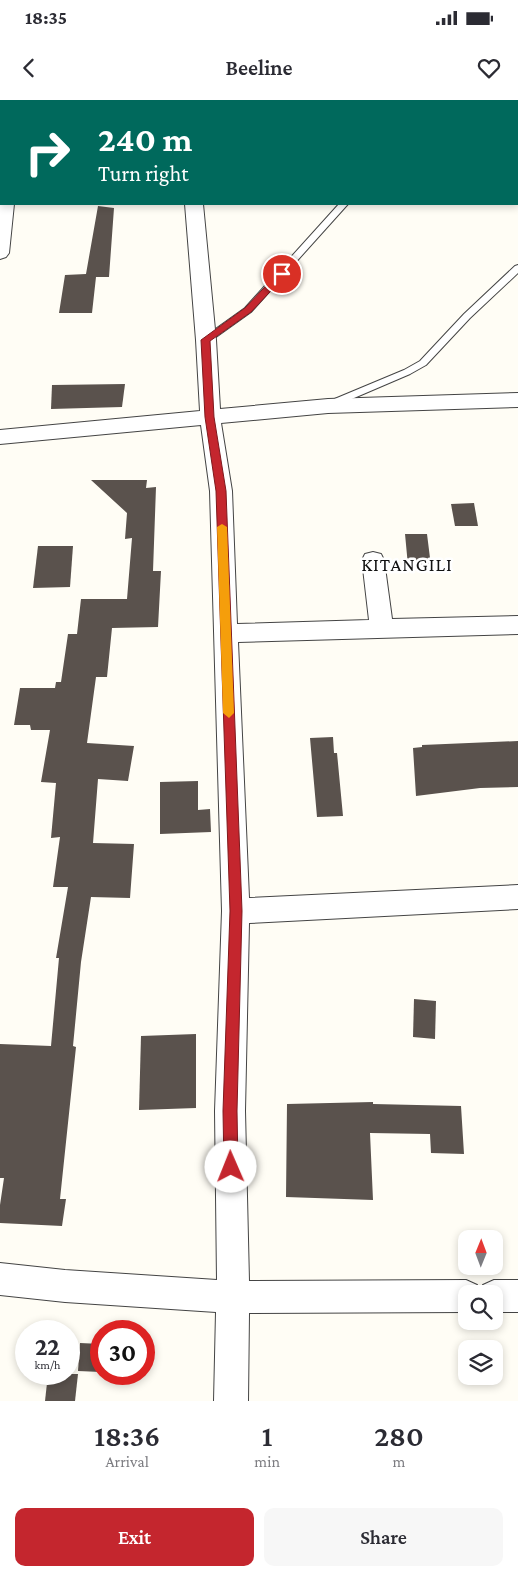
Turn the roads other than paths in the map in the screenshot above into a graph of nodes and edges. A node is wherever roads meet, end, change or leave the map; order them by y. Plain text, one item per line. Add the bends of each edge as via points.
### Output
1 (5, 205) edge
2 (194, 205) edge
3 (343, 205) edge
4 (0, 253) edge
5 (518, 268) edge
6 (206, 340) junction
7 (518, 400) edge
8 (328, 406) junction
9 (210, 417) junction
10 (0, 437) edge
11 (373, 560) dead end
12 (518, 625) edge
13 (382, 628) junction
14 (226, 633) junction
15 (518, 897) edge
16 (236, 911) junction
17 (0, 1279) edge
18 (458, 1296) edge
19 (503, 1296) edge
20 (518, 1296) edge
21 (234, 1297) junction
22 (231, 1401) edge

1 - 4 street
2 - 6 street
3 - 6 lane via 248,310
5 - 8 lane via 466,316 423,363
6 - 9 street
7 - 8 street
8 - 9 street
9 - 10 street
9 - 14 street via 221,491
11 - 13 street
12 - 13 street
13 - 14 street
14 - 16 street
15 - 16 street
16 - 21 street via 230,1111
17 - 21 street
18 - 21 street
19 - 20 street
21 - 22 street

